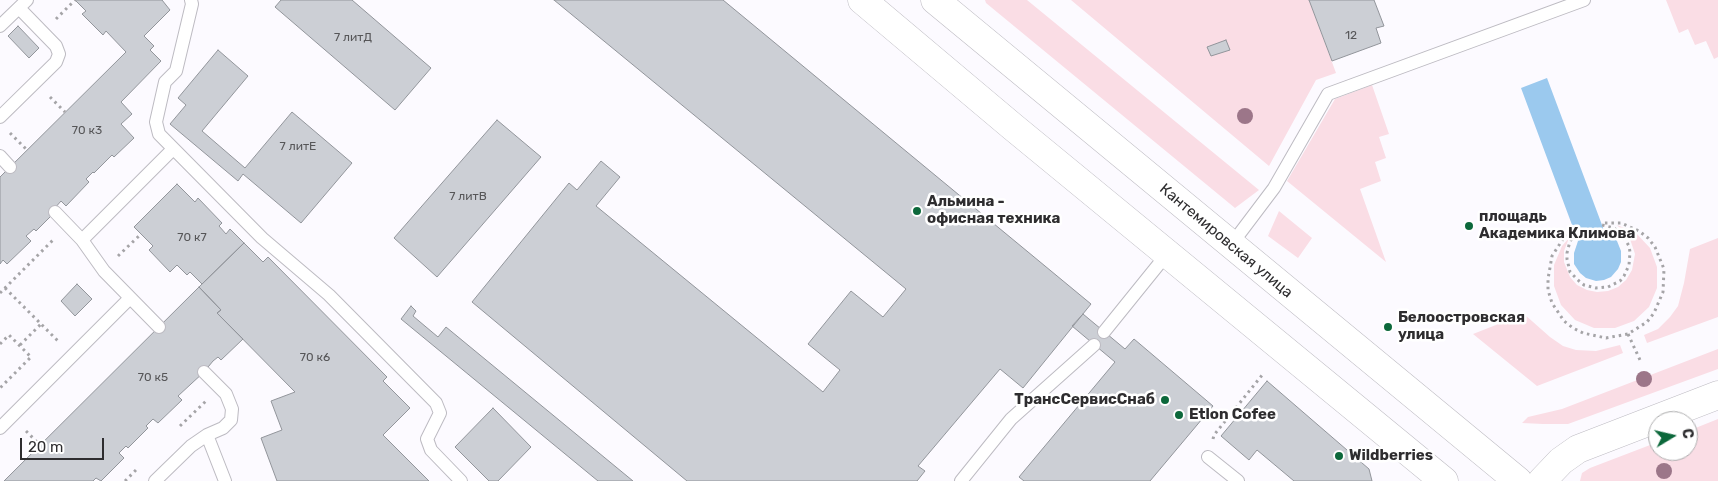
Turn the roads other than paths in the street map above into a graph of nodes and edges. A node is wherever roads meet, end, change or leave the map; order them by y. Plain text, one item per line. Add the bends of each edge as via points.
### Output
1 (191, 0) edge
2 (862, 0) edge
3 (935, 0) edge
4 (1584, 0) edge
5 (23, 4) edge
6 (0, 26) edge
7 (0, 118) edge
8 (173, 149) junction
9 (0, 156) edge
10 (10, 167) dead end
11 (55, 212) dead end
12 (82, 240) junction
13 (1231, 244) junction
14 (1167, 254) junction
15 (130, 298) junction
16 (159, 327) dead end
17 (1104, 332) dead end
18 (1094, 345) dead end
19 (204, 372) dead end
20 (1718, 395) edge
21 (0, 428) edge
22 (207, 435) junction
23 (1208, 457) road end
24 (155, 481) edge
25 (225, 481) edge
26 (461, 481) edge
27 (961, 481) edge
28 (1238, 481) edge
29 (1444, 481) edge
30 (1518, 481) edge
31 (1542, 481) edge

1 - 8 lane via 176,71 165,82 156,122 159,134
2 - 14 main road
3 - 13 main road, Кантемировская улица
4 - 13 lane via 1328,94 1274,188
5 - 6 lane
5 - 7 lane via 59,54 56,62
8 - 12 lane
8 - 26 lane via 262,238 329,296 436,403 440,413 427,440 431,450
9 - 10 lane
11 - 12 lane
12 - 15 lane via 104,271
13 - 30 main road, Кантемировская улица
14 - 17 lane
14 - 29 main road
15 - 16 lane
15 - 21 lane
18 - 27 lane via 1011,419
19 - 22 lane via 226,394 232,409 231,420 223,428
20 - 31 main road via 1578,450 1561,461
22 - 24 lane
22 - 25 lane
23 - 28 lane

